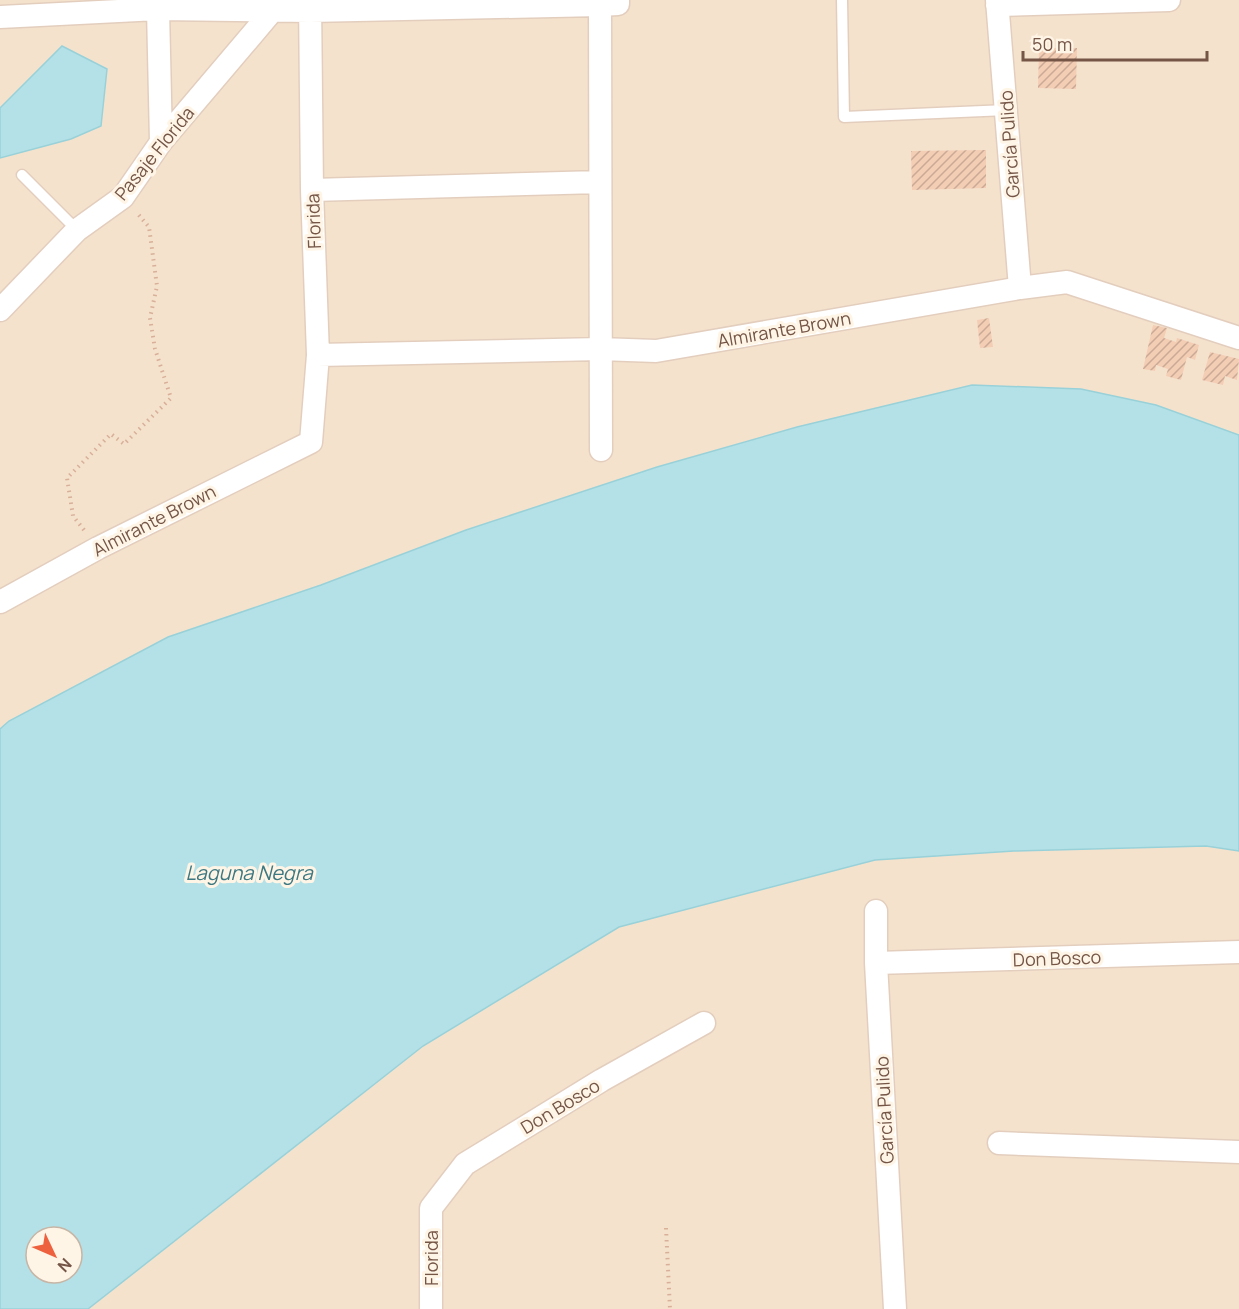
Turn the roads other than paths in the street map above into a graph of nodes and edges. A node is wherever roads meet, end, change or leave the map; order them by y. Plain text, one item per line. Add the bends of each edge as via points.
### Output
1 (842, 0) edge
2 (1169, 0) edge
3 (612, 3) edge
4 (997, 3) edge
5 (310, 6) edge
6 (158, 9) junction
7 (273, 10) junction
8 (0, 17) edge
9 (1007, 110) junction
10 (161, 142) junction
11 (22, 175) dead end
12 (599, 182) junction
13 (312, 190) junction
14 (77, 230) junction
15 (1020, 288) junction
16 (0, 310) edge
17 (1239, 338) edge
18 (600, 349) junction
19 (318, 355) junction
20 (311, 442) joint
21 (601, 450) dead end
22 (0, 602) edge
23 (876, 911) dead end
24 (1239, 952) edge
25 (876, 963) junction
26 (704, 1023) dead end
27 (999, 1143) dead end
28 (1239, 1152) edge
29 (431, 1208) joint
30 (431, 1309) edge
31 (895, 1309) edge

1 - 9 lane via 844,117
2 - 4 street
3 - 5 street
3 - 12 street
4 - 9 street, García Pulido
5 - 7 street
5 - 13 street, Florida
6 - 7 street
6 - 8 street
6 - 10 street
7 - 10 street, Pasaje Florida
9 - 15 street, García Pulido
10 - 14 street, Pasaje Florida via 123,197
11 - 14 lane
12 - 13 street
12 - 18 street
13 - 19 street, Florida
14 - 16 street, Pasaje Florida
15 - 17 street, Almirante Brown via 1067,282
15 - 18 street, Almirante Brown via 656,351
18 - 19 street, Almirante Brown
18 - 21 street
19 - 20 street, Florida
20 - 22 street, Almirante Brown via 98,548
23 - 25 street, García Pulido
24 - 25 street, Don Bosco
25 - 31 street, García Pulido
26 - 29 street, Don Bosco via 465,1164
27 - 28 street
29 - 30 street, Florida

